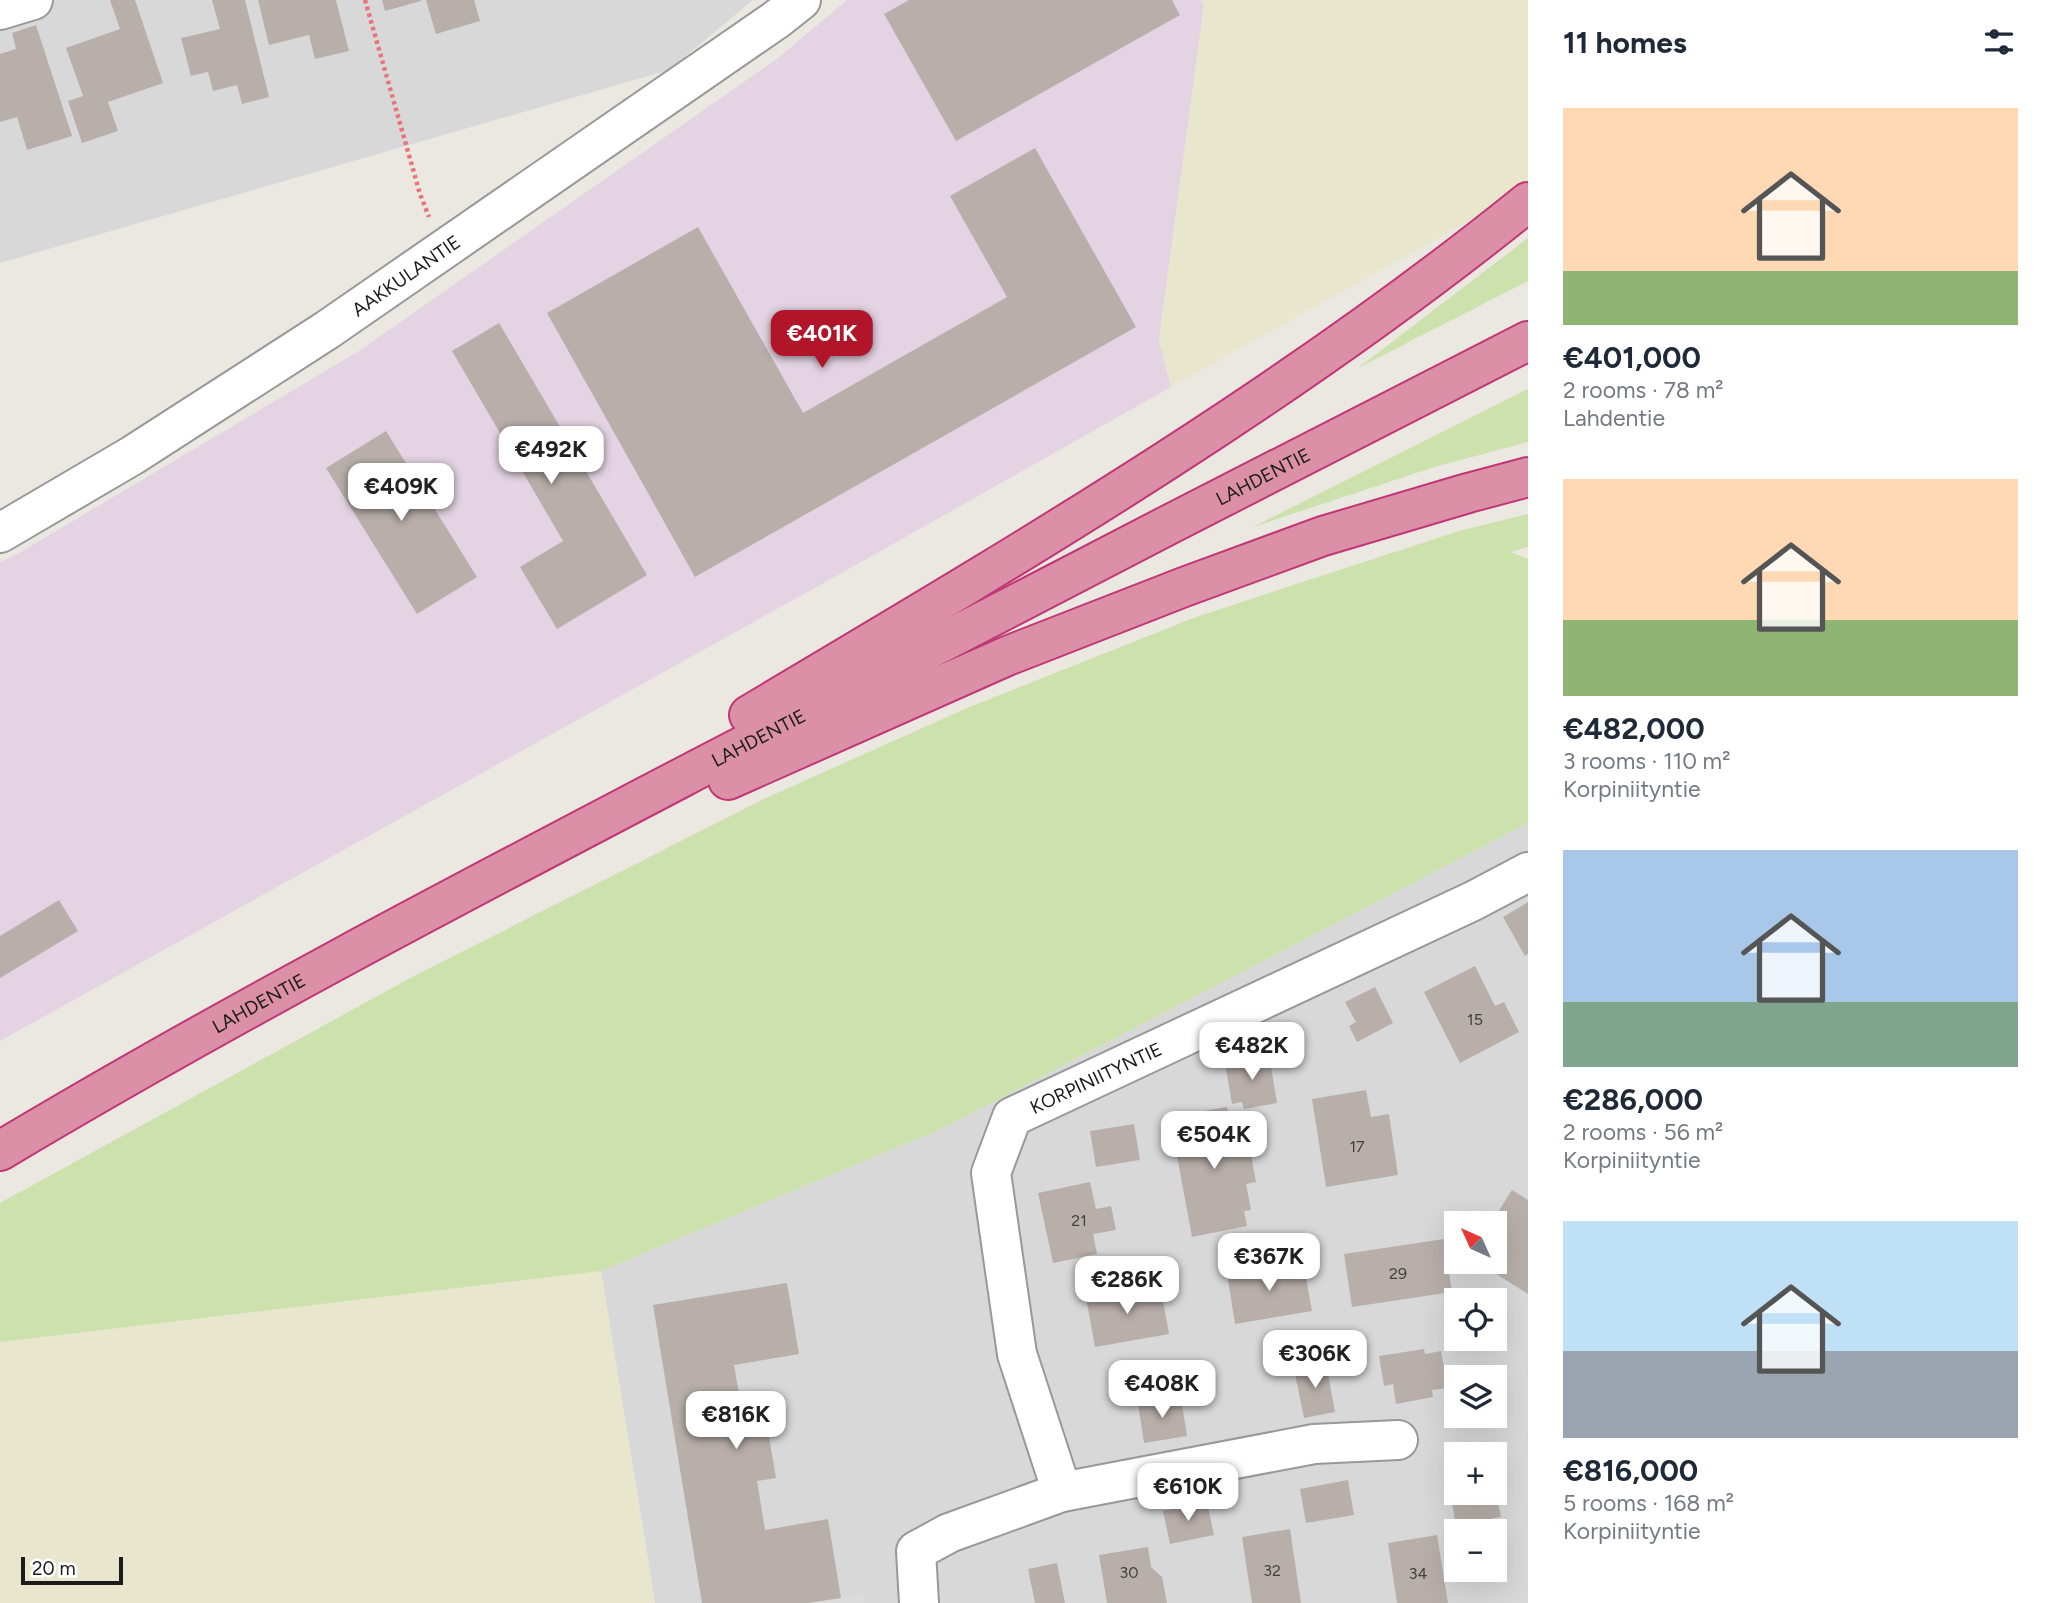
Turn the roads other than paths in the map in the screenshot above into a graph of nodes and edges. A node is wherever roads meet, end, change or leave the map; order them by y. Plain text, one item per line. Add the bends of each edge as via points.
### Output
1 (33, 0) edge
2 (779, 6) edge
3 (0, 10) edge
4 (1528, 202) edge
5 (1528, 341) edge
6 (1528, 477) edge
7 (0, 533) edge
8 (1528, 872) edge
9 (378, 937) junction
10 (0, 1151) edge
11 (1398, 1440) dead end
12 (1062, 1492) junction
13 (919, 1603) edge

1 - 3 street
2 - 7 street, AAKKULANTIE via 327,330 133,455
4 - 9 highway via 1305,368 1151,471
5 - 9 highway, LAHDENTIE via 1065,577
6 - 9 highway via 1323,536 1007,656
8 - 12 street, KORPINIITYNTIE via 1012,1117 991,1173 1017,1354
9 - 10 highway, LAHDENTIE
11 - 12 street via 1314,1444
12 - 13 street via 949,1533 916,1551

